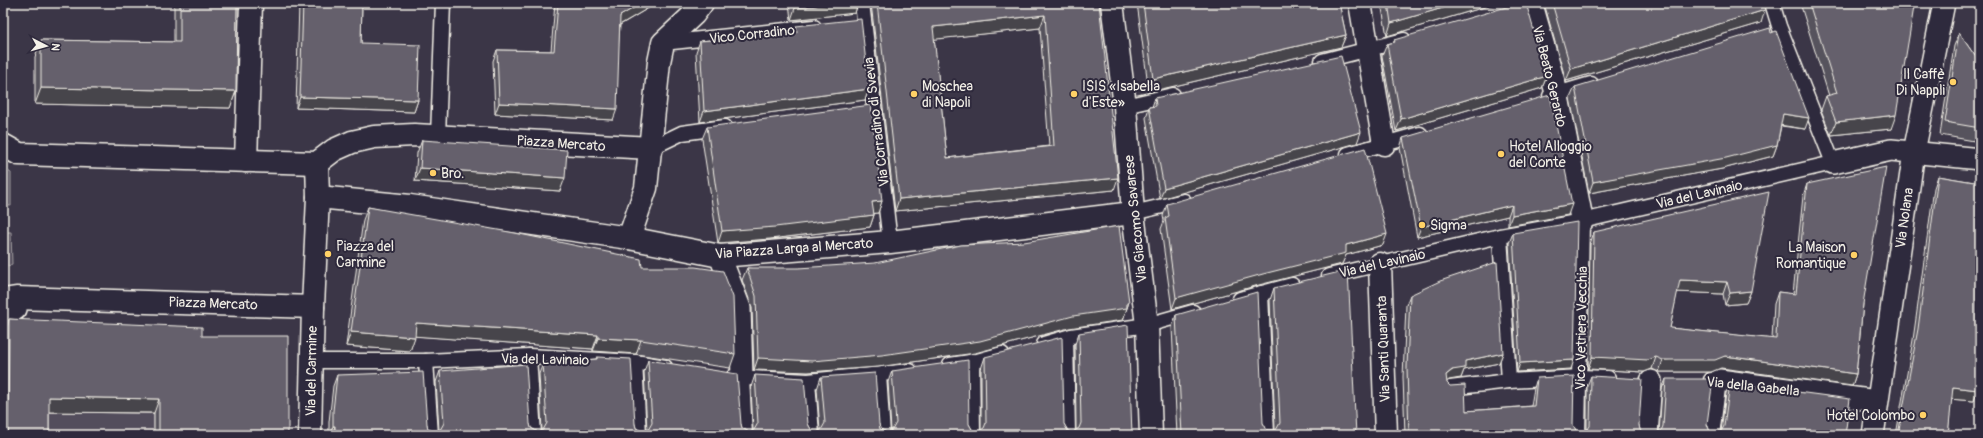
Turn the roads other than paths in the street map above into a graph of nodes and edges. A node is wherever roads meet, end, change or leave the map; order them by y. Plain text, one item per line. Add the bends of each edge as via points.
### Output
1 (251, 3) edge
2 (443, 3) edge
3 (702, 3) edge
4 (862, 3) edge
5 (1112, 3) edge
6 (1360, 3) edge
7 (1772, 3) edge
8 (1944, 3) edge
9 (1526, 4) edge
10 (864, 21) junction
11 (849, 23) edge
12 (827, 25) edge
13 (1779, 26) junction
14 (1764, 31) edge
15 (1414, 37) edge
16 (663, 44) junction
17 (1368, 50) junction
18 (1307, 64) edge
19 (1601, 81) edge
20 (1186, 92) edge
21 (1557, 94) junction
22 (1534, 101) edge
23 (1125, 106) junction
24 (874, 107) junction
25 (858, 109) edge
26 (736, 126) edge
27 (1436, 129) edge
28 (438, 136) junction
29 (1384, 144) junction
30 (3, 145) edge
31 (651, 148) junction
32 (1914, 152) junction
33 (1338, 157) edge
34 (1980, 160) edge
35 (246, 161) junction
36 (317, 163) junction
37 (1833, 163) junction
38 (1200, 196) edge
39 (318, 197) junction
40 (1133, 213) junction
41 (1582, 221) junction
42 (1500, 236) junction
43 (629, 238) junction
44 (890, 242) junction
45 (720, 256) junction
46 (1380, 264) junction
47 (1262, 293) junction
48 (1223, 304) edge
49 (313, 307) junction
50 (1208, 308) edge
51 (7, 310) edge
52 (1147, 325) junction
53 (1066, 338) junction
54 (1029, 347) edge
55 (1014, 351) edge
56 (528, 356) junction
57 (311, 361) junction
58 (426, 361) junction
59 (972, 361) junction
60 (636, 362) junction
61 (681, 369) edge
62 (719, 374) edge
63 (879, 375) junction
64 (1580, 376) junction
65 (742, 378) junction
66 (1620, 379) edge
67 (1696, 380) edge
68 (1719, 380) junction
69 (808, 381) junction
70 (1509, 381) junction
71 (1651, 381) dead end
72 (1450, 388) edge
73 (1877, 401) junction
74 (310, 435) edge
75 (432, 435) edge
76 (534, 435) edge
77 (639, 435) edge
78 (745, 435) edge
79 (812, 435) edge
80 (883, 435) edge
81 (973, 435) edge
82 (1068, 435) edge
83 (1151, 435) edge
84 (1267, 435) edge
85 (1386, 435) edge
86 (1578, 435) edge
87 (1647, 435) edge
88 (1712, 435) edge
89 (1872, 435) edge

1 - 35 street
2 - 28 lane
3 - 16 street
4 - 10 lane, Via Corradino di Svevia
5 - 23 street, Via Giacomo Savarese
6 - 17 street
7 - 13 lane
8 - 32 street, Via Nolana
9 - 21 street, Via Beato Gerardo
10 - 11 lane
10 - 24 lane, Via Corradino di Svevia
12 - 16 lane, Vico Corradino
13 - 14 lane
13 - 37 lane
15 - 17 lane
16 - 31 street
17 - 18 lane
17 - 29 street
19 - 21 lane
20 - 23 lane
21 - 22 lane
21 - 41 street, Via Beato Gerardo
23 - 40 street, Via Giacomo Savarese
24 - 25 lane
24 - 44 lane, Via Corradino di Svevia
26 - 31 lane via 682,133
27 - 29 lane
28 - 31 street, Piazza Mercato
28 - 36 street, Piazza Mercato via 414,134 374,137 352,142 334,150
29 - 33 lane
30 - 35 street via 18,154
31 - 43 street via 646,188
32 - 34 street
32 - 37 street via 1891,150
32 - 73 street, Via Nolana
35 - 36 street
36 - 39 street
37 - 41 lane, Via del Lavinaio
38 - 40 lane
39 - 43 street, Via Piazza Larga al Mercato via 410,206
39 - 49 street
40 - 44 street, Via Piazza Larga al Mercato
40 - 52 street, Via Giacomo Savarese
41 - 42 lane, Via del Lavinaio
41 - 64 lane, Vico Vetriera Vecchia
42 - 46 lane, Via del Lavinaio
42 - 70 lane
43 - 45 street, Via Piazza Larga al Mercato
44 - 45 street, Via Piazza Larga al Mercato
45 - 65 street via 740,308
46 - 47 lane, Via del Lavinaio
46 - 85 street, Via Santi Quaranta
47 - 48 lane, Via del Lavinaio
47 - 84 lane
49 - 51 street, Piazza Mercato via 16,298
49 - 57 street, Via del Carmine
50 - 52 lane
52 - 53 lane
52 - 83 street, Via Giacomo Savarese
53 - 54 lane
53 - 82 lane
55 - 59 lane
56 - 58 lane, Via del Lavinaio
56 - 60 lane, Via del Lavinaio
56 - 76 lane
57 - 58 lane, Via del Lavinaio
57 - 74 street, Via del Carmine
58 - 75 lane
59 - 63 lane
59 - 81 lane
60 - 61 lane, Via del Lavinaio
60 - 77 lane
62 - 65 lane
63 - 69 lane
63 - 80 lane
64 - 66 lane
64 - 70 lane
64 - 86 lane, Vico Vetriera Vecchia
65 - 69 lane
65 - 78 lane
67 - 68 lane, Via della Gabella
68 - 73 street, Via della Gabella
68 - 88 lane
69 - 79 lane
70 - 72 lane
71 - 87 street
73 - 89 street, Via Nolana

